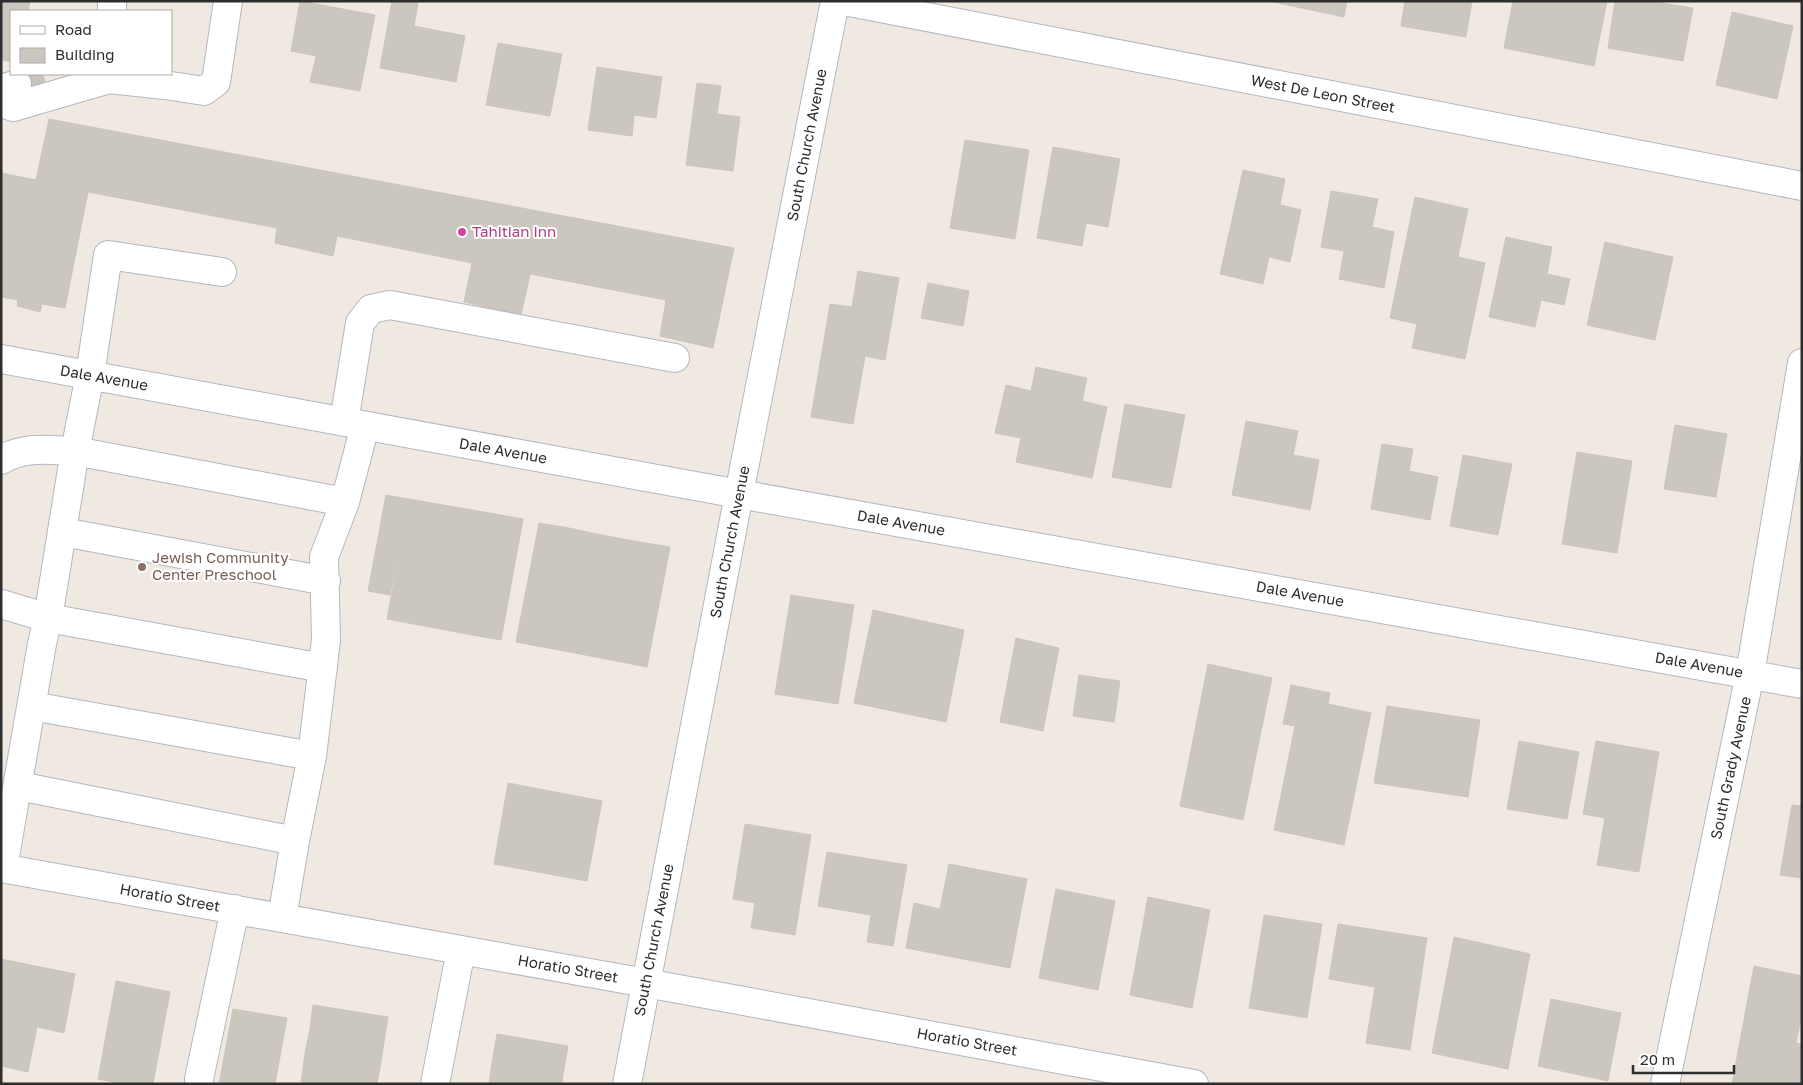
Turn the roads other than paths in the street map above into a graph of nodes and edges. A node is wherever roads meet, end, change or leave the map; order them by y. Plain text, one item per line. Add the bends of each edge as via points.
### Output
1 (228, 1) edge
2 (834, 1) edge
3 (844, 1) edge
4 (7, 92) edge
5 (1802, 186) edge
6 (222, 272) dead end
7 (676, 358) dead end
8 (1, 359) edge
9 (1802, 363) edge
10 (90, 375) junction
11 (354, 424) junction
12 (75, 451) junction
13 (1, 460) edge
14 (739, 494) junction
15 (345, 502) junction
16 (63, 532) junction
17 (326, 581) junction
18 (1, 604) edge
19 (48, 618) junction
20 (323, 668) junction
21 (1750, 674) junction
22 (1802, 684) edge
23 (32, 706) junction
24 (312, 756) junction
25 (19, 786) junction
26 (295, 841) junction
27 (2, 868) edge
28 (235, 909) junction
29 (282, 918) junction
30 (461, 950) junction
31 (646, 983) junction
32 (200, 1080) dead end
33 (435, 1084) edge
34 (628, 1084) edge
35 (1194, 1084) edge
36 (1665, 1084) edge

1 - 4 street via 216,82 204,91 109,79 13,107
2 - 14 street, South Church Avenue
3 - 5 street, West De Leon Street
6 - 10 street via 108,254
7 - 11 street via 390,305 371,309 360,323
8 - 10 street, Dale Avenue
9 - 21 street, South Grady Avenue
10 - 11 street, Dale Avenue
10 - 12 street
11 - 14 street, Dale Avenue
11 - 15 street
12 - 13 street via 37,449 12,453
12 - 15 street
12 - 16 street
14 - 21 street, Dale Avenue
14 - 31 street, South Church Avenue
15 - 17 street via 324,557
16 - 17 street
16 - 19 street
17 - 20 street
18 - 19 street
19 - 20 street
19 - 23 street
20 - 24 street
21 - 22 street, Dale Avenue
21 - 36 street, South Grady Avenue
23 - 24 street
23 - 25 street
24 - 26 street
25 - 26 street
25 - 27 street
26 - 29 street
27 - 28 street, Horatio Street
28 - 29 street, Horatio Street
28 - 32 street
29 - 30 street, Horatio Street
30 - 31 street, Horatio Street
30 - 33 street
31 - 34 street, South Church Avenue
31 - 35 street, Horatio Street

